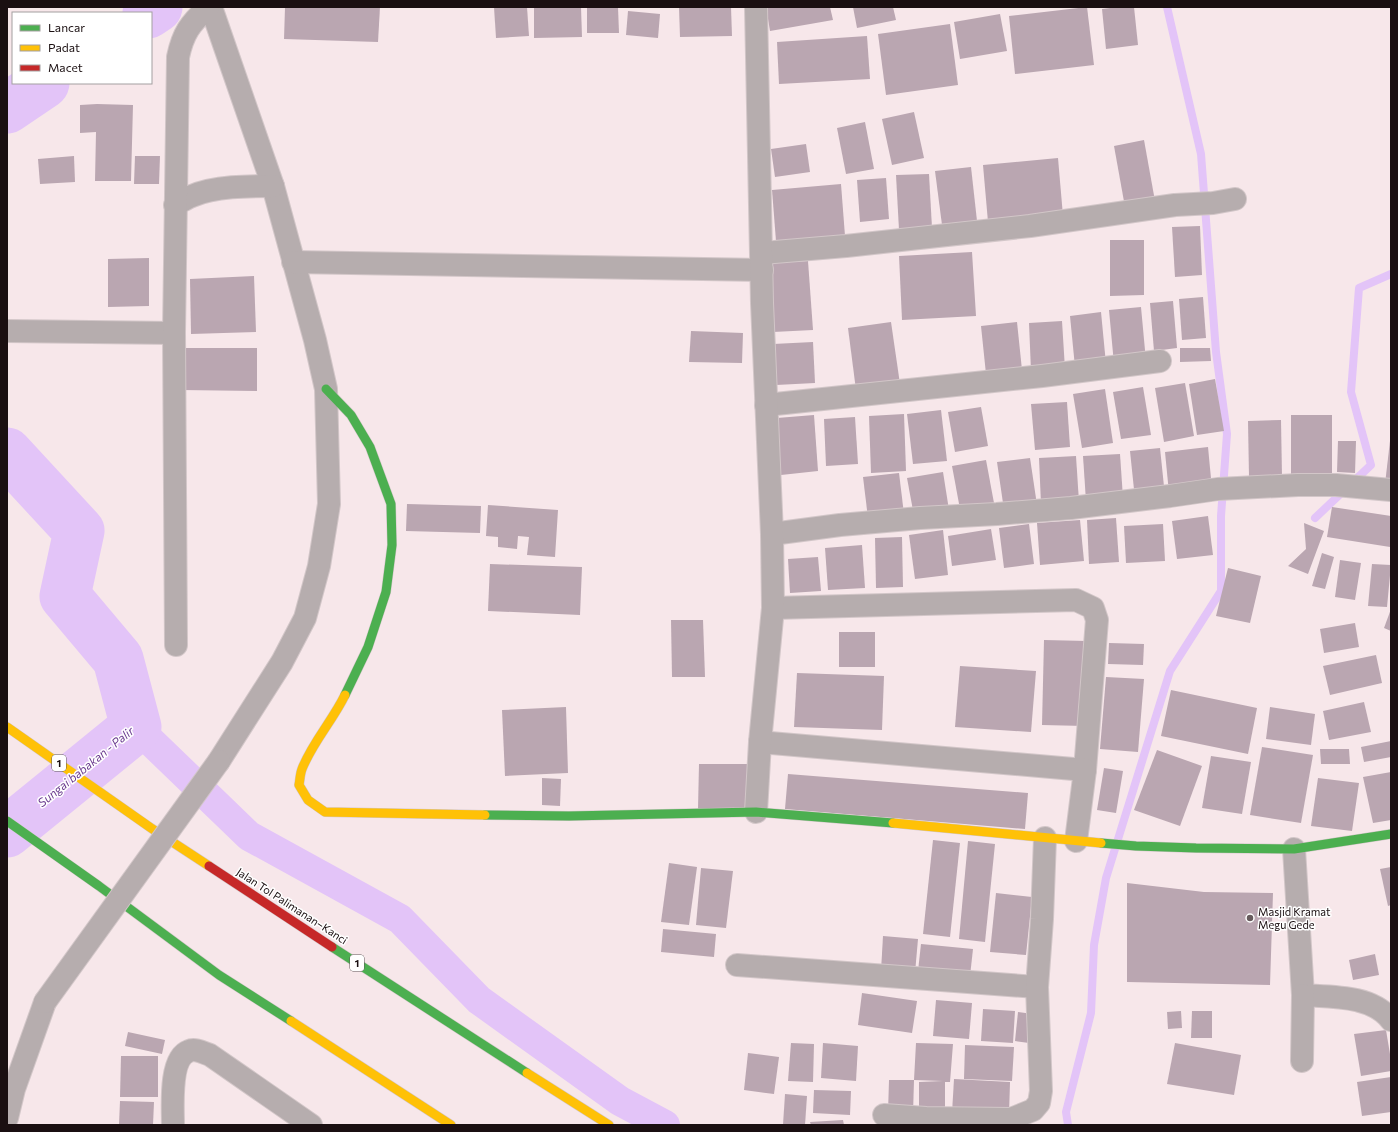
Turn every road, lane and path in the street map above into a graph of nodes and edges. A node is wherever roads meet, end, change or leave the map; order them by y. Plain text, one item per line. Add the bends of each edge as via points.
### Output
1 (210, 7) edge
2 (756, 7) edge
3 (273, 186) junction
4 (1235, 199) dead end
5 (175, 205) junction
6 (762, 261) junction
7 (293, 262) junction
8 (7, 331) edge
9 (174, 332) junction
10 (1160, 361) dead end
11 (326, 389) junction
12 (766, 405) junction
13 (1391, 490) edge
14 (772, 534) junction
15 (773, 608) junction
16 (176, 645) dead end
17 (9, 728) edge
18 (760, 742) junction
19 (1085, 770) junction
20 (756, 812) junction
21 (7, 821) edge
22 (1391, 834) edge
23 (1045, 838) junction
24 (1076, 841) junction
25 (1294, 849) junction
26 (737, 965) dead end
27 (1036, 987) junction
28 (1303, 995) junction
29 (1391, 1020) edge
30 (1302, 1061) dead end
31 (884, 1115) dead end
32 (7, 1118) edge
33 (173, 1125) edge
34 (311, 1125) edge
35 (451, 1125) edge
36 (609, 1125) edge

1 - 3 street
1 - 5 street via 186,30 178,57
2 - 6 street
3 - 5 street via 244,186 210,191 193,195
3 - 7 street
4 - 6 street via 1030,226 846,246
5 - 9 street
6 - 7 street
6 - 12 street
7 - 11 street
8 - 9 street
9 - 16 street
10 - 12 street
11 - 20 main road via 351,416 370,447 391,504 392,545 386,592 368,647 339,707 302,770 299,786 308,800 325,812 569,816
11 - 32 street, bridge via 329,504 319,566 305,618 282,662 219,761 45,1002 14,1089
12 - 14 street
13 - 14 street via 1336,485 1218,488 1071,508 840,525
14 - 15 street
15 - 18 street
15 - 19 street via 1076,600 1093,608 1097,620
17 - 36 main road, Jalan Tol Palimanan–Kanci / 1 via 108,798 361,966
18 - 19 street
18 - 20 street
19 - 24 street
20 - 23 main road via 912,824
21 - 35 main road via 219,975
22 - 25 main road
23 - 24 main road
23 - 27 street
24 - 25 main road via 1136,846
25 - 28 street
26 - 27 street
27 - 31 street via 1041,1091 1039,1103 1033,1110 1011,1119
28 - 29 street via 1351,999 1385,1013
28 - 30 street
33 - 34 street via 173,1084 178,1061 190,1050 210,1055

